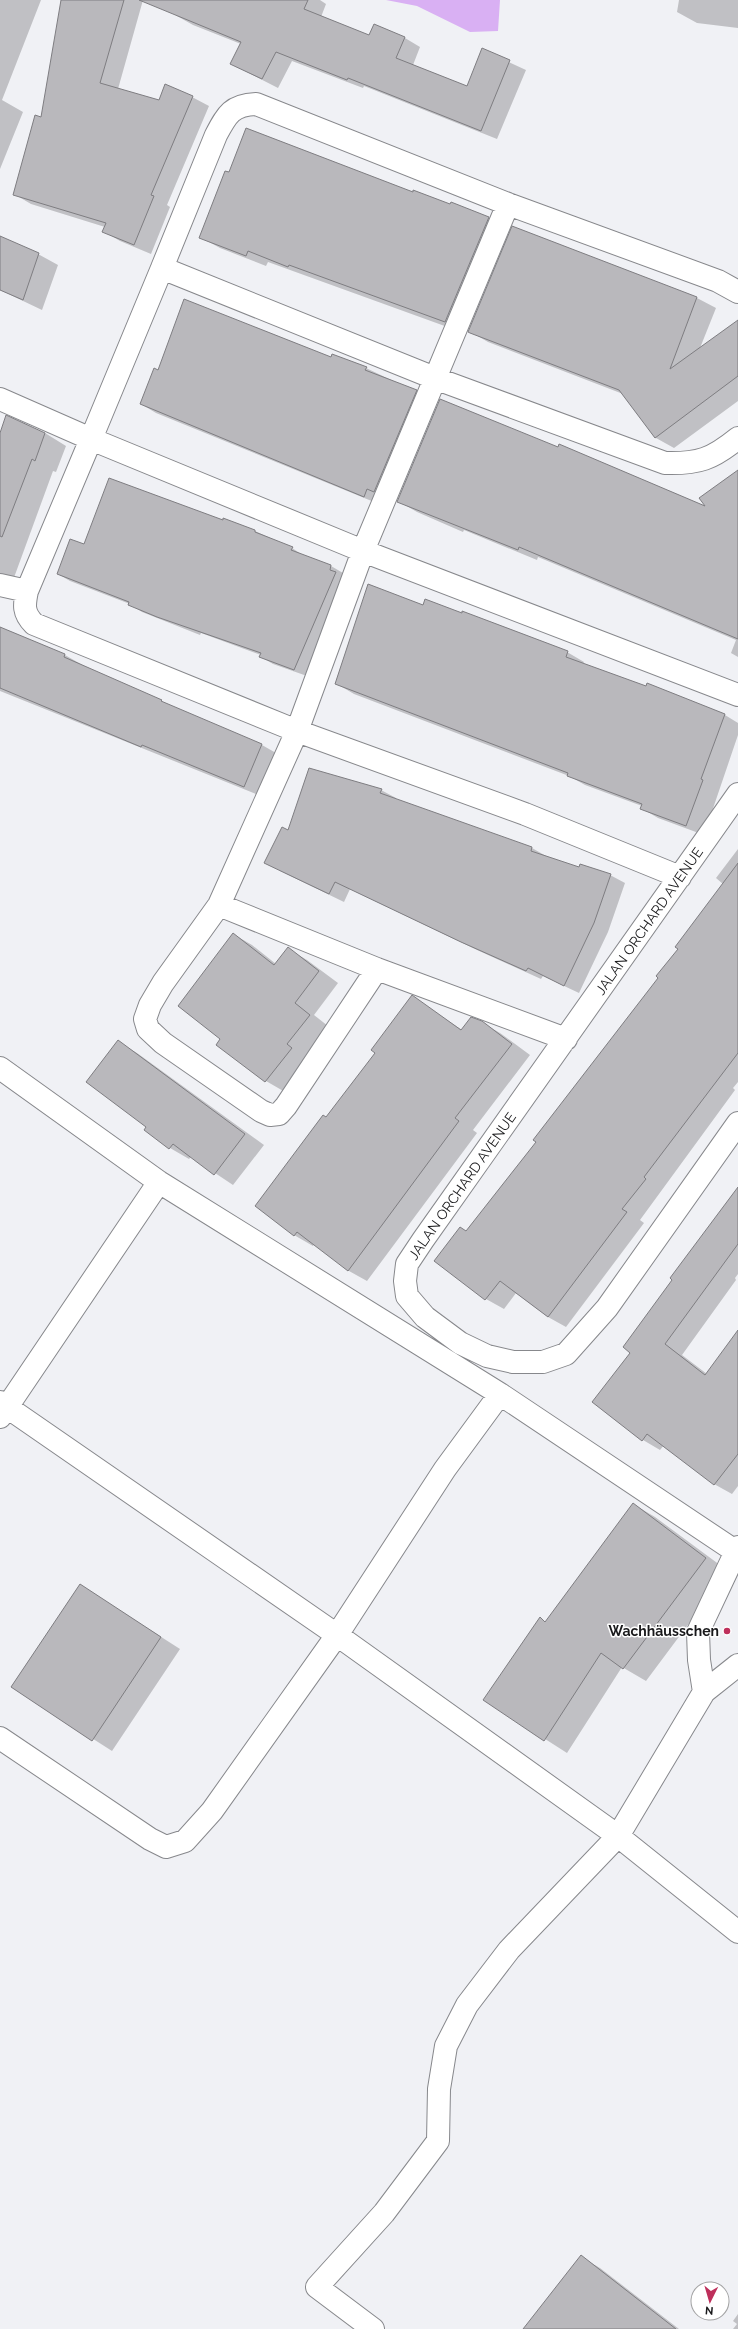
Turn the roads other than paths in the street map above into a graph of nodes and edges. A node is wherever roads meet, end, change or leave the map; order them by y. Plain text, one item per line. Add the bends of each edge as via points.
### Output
1 (508, 204) junction
2 (162, 268) junction
3 (738, 292) edge
4 (437, 379) junction
5 (0, 399) edge
6 (738, 438) edge
7 (91, 439) junction
8 (363, 551) junction
9 (0, 585) edge
10 (27, 590) junction
11 (738, 695) edge
12 (297, 732) junction
13 (738, 794) edge
14 (680, 877) junction
15 (219, 905) junction
16 (377, 969) junction
17 (566, 1039) junction
18 (0, 1068) edge
19 (738, 1123) edge
20 (159, 1182) junction
21 (500, 1394) junction
22 (2, 1409) edge
23 (737, 1550) edge
24 (337, 1635) junction
25 (738, 1665) edge
26 (704, 1692) junction
27 (0, 1738) edge
28 (618, 1836) junction
29 (738, 1932) edge
30 (373, 2329) edge

1 - 2 street via 256,104 243,105 226,116 216,135
1 - 3 street via 718,281
1 - 4 street
2 - 4 street
2 - 7 street
4 - 6 street via 665,463 707,459
4 - 8 street
5 - 7 street
7 - 8 street
7 - 10 street
8 - 11 street
8 - 12 street
9 - 10 street
10 - 12 street via 24,606 26,616 34,624
12 - 14 street via 525,814
12 - 15 street
13 - 14 street, JALAN ORCHARD AVENUE
14 - 17 street, JALAN ORCHARD AVENUE
15 - 16 street
15 - 16 street via 163,983 150,1004 146,1019 148,1029 163,1042 260,1111 270,1115 279,1114 286,1106
16 - 17 street
17 - 19 street, JALAN ORCHARD AVENUE via 407,1264 407,1296 425,1317 460,1343 487,1356 513,1362 543,1362 566,1354 607,1308
18 - 20 street
20 - 21 street
20 - 22 street
21 - 23 street
21 - 24 street via 445,1469
22 - 24 street
23 - 26 street via 698,1632
24 - 27 street via 212,1811 185,1841 176,1846 166,1847 150,1840
24 - 28 street
25 - 26 street
26 - 28 street
28 - 29 street
28 - 30 street via 509,1950 467,2005 446,2046 439,2089 438,2141 384,2214 317,2287

